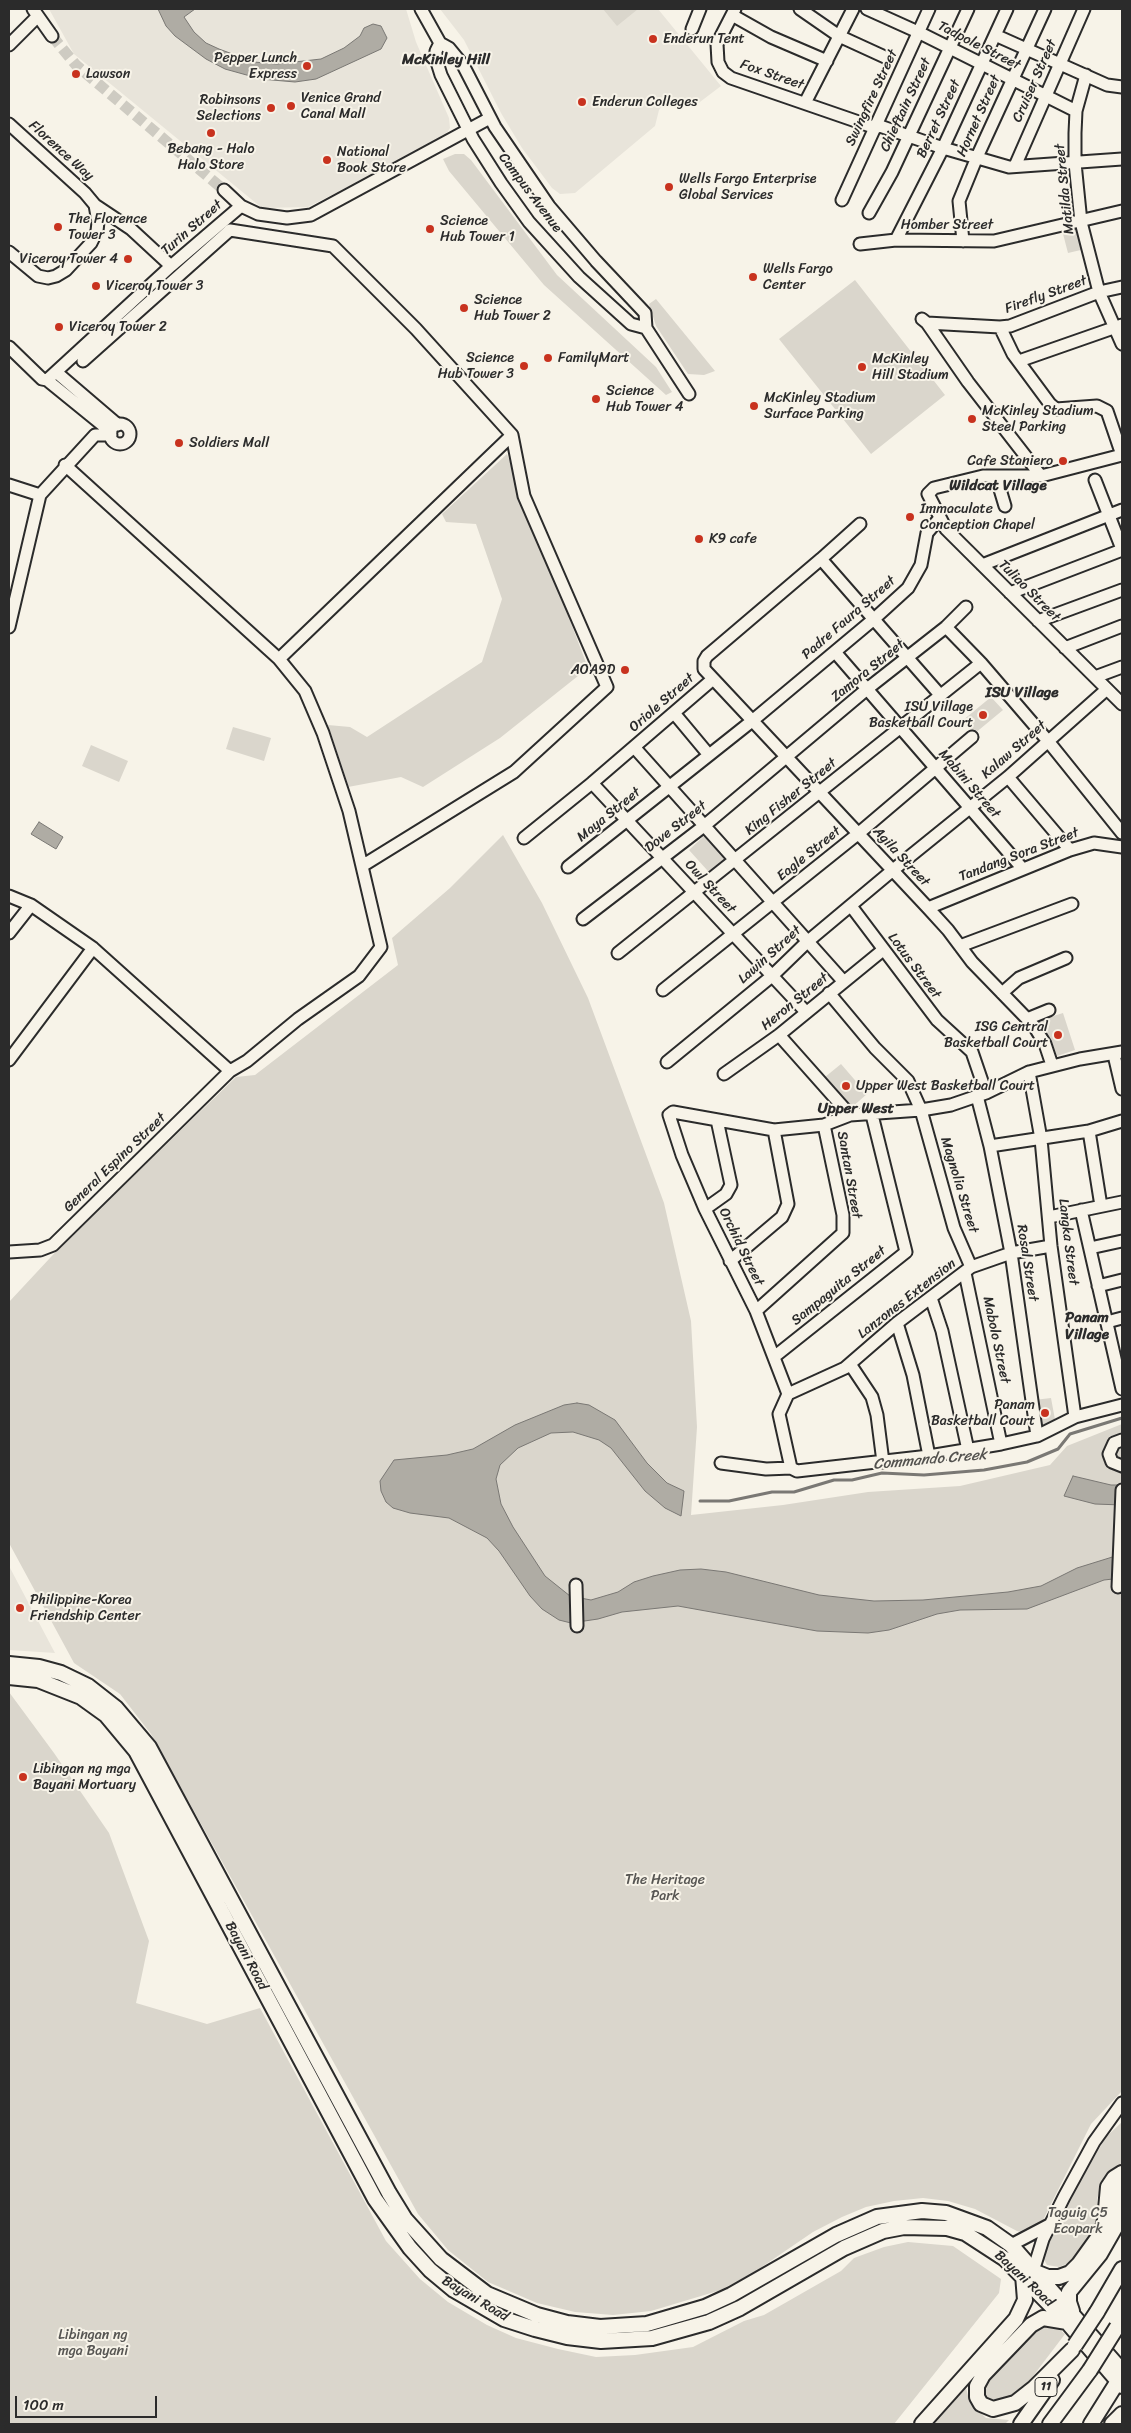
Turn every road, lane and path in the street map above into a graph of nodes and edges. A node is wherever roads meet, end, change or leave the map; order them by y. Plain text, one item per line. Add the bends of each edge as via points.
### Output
1 (421, 9) edge
2 (700, 9) edge
3 (852, 9) edge
4 (867, 9) edge
5 (929, 9) edge
6 (968, 9) edge
7 (1007, 9) edge
8 (1045, 9) edge
9 (1084, 9) edge
10 (36, 11) edge
11 (808, 11) edge
12 (734, 12) edge
13 (692, 29) dead end
14 (918, 32) junction
15 (995, 35) junction
16 (52, 36) tunnel mouth
17 (839, 36) junction
18 (440, 43) junction
19 (9, 46) edge
20 (949, 49) junction
21 (1026, 49) junction
22 (887, 58) dead end
23 (827, 61) junction
24 (981, 64) junction
25 (1059, 64) junction
26 (1086, 75) junction
27 (1011, 80) junction
28 (1122, 87) edge
29 (1045, 96) junction
30 (805, 103) junction
31 (1076, 111) junction
32 (490, 118) junction
33 (9, 124) edge
34 (876, 126) junction
35 (468, 130) junction
36 (908, 137) junction
37 (942, 148) junction
38 (977, 157) junction
39 (1122, 159) edge
40 (1075, 164) junction
41 (1015, 166) junction
42 (224, 190) tunnel mouth
43 (842, 200) dead end
44 (95, 205) junction
45 (240, 206) junction
46 (1122, 212) edge
47 (868, 213) dead end
48 (1081, 222) junction
49 (896, 240) junction
50 (963, 241) junction
51 (860, 244) dead end
52 (9, 252) edge
53 (171, 266) junction
54 (1122, 287) edge
55 (1099, 292) junction
56 (1118, 326) edge
57 (1000, 327) junction
58 (646, 328) junction
59 (1122, 344) edge
60 (9, 347) edge
61 (83, 361) dead end
62 (1019, 361) junction
63 (52, 376) junction
64 (689, 394) dead end
65 (512, 435) junction
66 (1122, 455) edge
67 (65, 465) junction
68 (996, 476) junction
69 (1041, 476) junction
70 (1095, 480) dead end
71 (9, 485) edge
72 (40, 495) junction
73 (1005, 506) dead end
74 (1122, 510) edge
75 (1109, 515) junction
76 (939, 519) junction
77 (860, 524) dead end
78 (1122, 550) edge
79 (822, 560) junction
80 (982, 565) junction
81 (1122, 590) edge
82 (1010, 593) junction
83 (12, 598) edge
84 (966, 606) dead end
85 (874, 619) junction
86 (1038, 621) junction
87 (1122, 626) edge
88 (9, 627) edge
89 (946, 627) junction
90 (1065, 648) junction
91 (835, 652) junction
92 (908, 657) junction
93 (279, 658) junction
94 (981, 663) junction
95 (1122, 667) edge
96 (1095, 677) junction
97 (713, 679) junction
98 (867, 689) junction
99 (1107, 689) junction
100 (941, 696) junction
101 (1122, 704) edge
102 (674, 713) junction
103 (752, 721) junction
104 (901, 728) junction
105 (972, 736) dead end
106 (1048, 742) junction
107 (634, 747) junction
108 (709, 755) junction
109 (787, 757) junction
110 (936, 768) junction
111 (1008, 777) junction
112 (592, 783) junction
113 (668, 786) junction
114 (820, 792) junction
115 (970, 808) junction
116 (626, 819) junction
117 (704, 826) junction
118 (859, 833) junction
119 (1122, 833) edge
120 (524, 838) dead end
121 (1122, 847) edge
122 (1070, 850) junction
123 (661, 857) junction
124 (735, 861) junction
125 (362, 866) junction
126 (568, 867) dead end
127 (1022, 868) junction
128 (893, 870) junction
129 (695, 893) junction
130 (9, 896) edge
131 (773, 903) junction
132 (1072, 904) dead end
133 (31, 905) junction
134 (850, 906) junction
135 (928, 908) junction
136 (583, 920) dead end
137 (9, 933) edge
138 (733, 934) junction
139 (807, 942) junction
140 (960, 946) junction
141 (93, 948) junction
142 (883, 950) junction
143 (618, 953) dead end
144 (1066, 958) dead end
145 (772, 976) junction
146 (844, 982) junction
147 (663, 990) dead end
148 (829, 993) junction
149 (1002, 993) junction
150 (1049, 1010) dead end
151 (806, 1012) junction
152 (1027, 1019) junction
153 (779, 1035) junction
154 (1118, 1053) edge
155 (9, 1060) edge
156 (667, 1062) dead end
157 (1052, 1065) junction
158 (230, 1071) junction
159 (1029, 1072) junction
160 (724, 1074) dead end
161 (1122, 1089) edge
162 (982, 1094) junction
163 (921, 1110) junction
164 (850, 1115) junction
165 (872, 1115) junction
166 (717, 1120) junction
167 (1122, 1121) edge
168 (824, 1125) junction
169 (774, 1130) junction
170 (1089, 1131) junction
171 (1041, 1139) junction
172 (990, 1146) junction
173 (1122, 1202) edge
174 (1101, 1206) junction
175 (705, 1209) junction
176 (1081, 1210) junction
177 (1049, 1216) junction
178 (1122, 1241) edge
179 (1051, 1246) junction
180 (1090, 1248) junction
181 (9, 1252) edge
182 (1011, 1252) junction
183 (730, 1261) junction
184 (968, 1270) junction
185 (1122, 1280) edge
186 (1098, 1286) junction
187 (932, 1298) junction
188 (756, 1311) junction
189 (1122, 1318) edge
190 (1107, 1322) junction
191 (897, 1323) junction
192 (1119, 1356) edge
193 (774, 1357) junction
194 (850, 1364) junction
195 (1122, 1389) edge
196 (788, 1394) junction
197 (1122, 1405) edge
198 (1075, 1417) junction
199 (1037, 1436) junction
200 (1122, 1440) edge
201 (1002, 1444) junction
202 (968, 1450) junction
203 (929, 1456) junction
204 (883, 1462) junction
205 (721, 1463) dead end
206 (1122, 1466) edge
207 (794, 1469) junction
208 (1122, 1490) edge
209 (576, 1584) dead end
210 (1118, 1587) dead end
211 (577, 1626) dead end
212 (9, 1664) edge
213 (9, 1677) edge
214 (155, 1770) junction
215 (1122, 2103) edge
216 (1122, 2173) edge
217 (1122, 2185) edge
218 (1049, 2225) junction
219 (1011, 2244) junction
220 (1122, 2269) edge
221 (1032, 2272) junction
222 (512, 2305) junction
223 (675, 2316) junction
224 (1071, 2318) junction
225 (504, 2319) junction
226 (1120, 2323) edge
227 (679, 2332) junction
228 (1074, 2348) junction
229 (1121, 2379) edge
230 (1122, 2414) edge
231 (922, 2424) edge
232 (1021, 2424) edge
233 (1050, 2424) edge
234 (1091, 2424) edge
235 (1112, 2424) edge

1 - 18 street, Campus Avenue
2 - 13 street
3 - 17 street
4 - 14 street, Tadpole Street
5 - 14 street, Swingfire Street
6 - 20 street, Chieftain Street
7 - 15 street, Berret Street
8 - 21 street, Hornet Street
9 - 25 street, Cruiser Street
10 - 16 street
10 - 19 street
11 - 17 street
12 - 23 street via 771,37
12 - 30 street, Fox Street via 718,44 718,62 723,72 731,78
14 - 20 street, Tadpole Street
14 - 34 street, Swingfire Street
15 - 21 street
15 - 24 street, Berret Street
17 - 22 street
17 - 23 street
18 - 32 street, Campus Avenue via 449,48 463,65
18 - 35 street, Campus Avenue via 436,51 440,75
20 - 24 street, Tadpole Street
20 - 36 street, Chieftain Street
21 - 25 street
21 - 27 street, Hornet Street
23 - 30 street
24 - 27 street, Tadpole Street
24 - 37 street, Berret Street
25 - 26 street
25 - 29 street, Cruiser Street
26 - 28 street via 1112,87
26 - 31 street, Matilda Street
27 - 29 street, Tadpole Street
27 - 38 street, Hornet Street
29 - 31 street, Tadpole Street
29 - 41 street, Cruiser Street
30 - 34 street, Fox Street
31 - 40 street, Matilda Street
32 - 35 street, Turin Street
32 - 58 street, Campus Avenue via 549,206 645,313
33 - 44 street, Florence Way via 76,183
34 - 36 street, Fox Street
34 - 43 street, Swingfire Street
35 - 45 street, Turin Street via 311,215 287,218 258,214
35 - 58 street, Campus Avenue via 500,183 552,248 625,319
36 - 37 street, Fox Street
36 - 47 street, Chieftain Street via 882,192
37 - 38 street, Fox Street
37 - 49 street, Berret Street
38 - 41 street, Fox Street
38 - 50 street, Hornet Street via 959,202
39 - 40 street, Fox Street
40 - 41 street, Fox Street
40 - 48 street, Matilda Street
42 - 45 street
44 - 52 street via 98,222 91,243 56,276 38,276
44 - 53 street, Florence Way via 131,229
45 - 53 street, Turin Street
46 - 48 street, Homber Street
48 - 50 street, Homber Street via 994,241
48 - 55 street, Matilda Street
49 - 50 street, Homber Street
49 - 51 street, Homber Street
53 - 63 street, Turin Street
54 - 55 street, Firefly Street
55 - 56 street, Matilda Street
55 - 57 street, Firefly Street via 1020,323
56 - 59 street, Matilda Street
56 - 62 street
57 - 62 street
57 - 69 street, Firefly Street via 924,321
58 - 64 street, Campus Avenue
60 - 63 street via 42,379
61 - 65 street via 230,230 333,246 416,329
62 - 66 street via 1056,408 1098,406 1107,411
63 - 67 street via 113,431 94,435
65 - 93 street
65 - 125 street via 524,496 607,687 514,772
66 - 69 street
67 - 72 street
67 - 93 street, General Espino Street
68 - 69 street
68 - 73 street
68 - 76 street, Tuliao Street via 983,476 929,491
70 - 75 street
71 - 72 street
72 - 83 street
74 - 75 street
75 - 78 street
75 - 80 street
76 - 80 street, Tuliao Street
76 - 85 street, Padre Faura Street via 927,533 921,565 908,588
77 - 79 street, Oriole Street
78 - 82 street
79 - 85 street
79 - 97 street, Oriole Street via 708,656 704,669
80 - 82 street, Tuliao Street
81 - 86 street
82 - 86 street, Tuliao Street
83 - 88 street
84 - 89 street, Zamora Street
85 - 91 street, Padre Faura Street
85 - 92 street
86 - 90 street, Tuliao Street
87 - 90 street
89 - 92 street, Zamora Street
89 - 94 street
90 - 96 street, Tuliao Street
91 - 98 street, Mabini Street
91 - 103 street, Padre Faura Street
92 - 98 street, Zamora Street
92 - 100 street
93 - 125 street, General Espino Street via 312,704 349,811
94 - 100 street, King Fisher Street
94 - 106 street
95 - 96 street
96 - 99 street, Tuliao Street
97 - 102 street, Oriole Street
97 - 103 street, Agila Street
98 - 104 street, Mabini Street
98 - 109 street, Zamora Street
99 - 101 street, Tuliao Street
99 - 106 street, Kalaw Street
100 - 104 street, King Fisher Street
102 - 107 street, Oriole Street
102 - 108 street
103 - 108 street, Maya Street
103 - 109 street, Agila Street
104 - 110 street, Mabini Street
104 - 114 street, King Fisher Street
105 - 110 street, Eagle Street
106 - 111 street, Kalaw Street
106 - 119 street
107 - 112 street, Oriole Street
107 - 113 street
108 - 113 street, Maya Street
109 - 114 street, Agila Street
109 - 117 street, Dove Street
110 - 115 street, Mabini Street
110 - 118 street, Eagle Street
111 - 115 street, Kalaw Street
111 - 122 street
112 - 116 street, Owl Street
112 - 120 street, Oriole Street
113 - 116 street, Maya Street
113 - 117 street
114 - 118 street, Agila Street
114 - 124 street, King Fisher Street
115 - 127 street, Mabini Street
115 - 128 street, Kalaw Street
116 - 123 street, Owl Street
116 - 126 street, Maya Street
117 - 123 street, Dove Street
117 - 124 street
118 - 128 street, Agila Street
118 - 131 street, Eagle Street
121 - 122 street, Tandang Sora Street via 1094,843
122 - 127 street, Tandang Sora Street
123 - 129 street, Owl Street
123 - 136 street, Dove Street
124 - 129 street, King Fisher Street
124 - 131 street
125 - 158 street, General Espino Street via 381,947 369,966
127 - 135 street, Tandang Sora Street
128 - 134 street, Lawin Street
128 - 135 street, Agila Street
129 - 138 street, Owl Street
129 - 143 street, King Fisher Street
130 - 133 street
131 - 138 street, Eagle Street
131 - 139 street
132 - 140 street
133 - 137 street
133 - 141 street
134 - 139 street, Lawin Street
134 - 142 street, Lotus Street
135 - 140 street, Agila Street
138 - 145 street, Owl Street
138 - 147 street, Eagle Street
139 - 145 street, Lawin Street
139 - 146 street
140 - 149 street, Agila Street
141 - 155 street
141 - 158 street
142 - 146 street, Heron Street
142 - 162 street, Lotus Street via 937,1020 972,1052
144 - 149 street via 1019,978
145 - 151 street, Owl Street
145 - 156 street, Lawin Street
146 - 148 street, Heron Street
148 - 151 street, Heron Street
148 - 163 street, Magnolia Street via 875,1048 908,1081
149 - 152 street, Agila Street
150 - 152 street
151 - 153 street, Heron Street
152 - 157 street, Agila Street via 1045,1044
153 - 160 street, Heron Street
153 - 164 street
154 - 157 street
154 - 161 street
157 - 159 street
158 - 181 street, General Espino Street via 53,1244 40,1250
159 - 162 street
159 - 171 street, Langka Street
162 - 163 street via 952,1105
162 - 172 street, Rosal Street
163 - 165 street
163 - 184 street, Magnolia Street
164 - 165 street
164 - 168 street
165 - 193 street, Sampaguita Street via 906,1252
166 - 169 street
166 - 175 street via 731,1185 726,1194
166 - 175 street, Orchid Street via 673,1112 668,1115
167 - 170 street
168 - 169 street
168 - 188 street, Santan Street via 844,1215 843,1233
169 - 183 street via 788,1204 782,1216
170 - 171 street
170 - 174 street
171 - 172 street
171 - 177 street, Langka Street
172 - 182 street, Rosal Street
173 - 174 street
174 - 176 street
175 - 183 street, Orchid Street
176 - 177 street
176 - 180 street
177 - 179 street, Langka Street
178 - 180 street
179 - 182 street, Lanzones Extension
179 - 198 street, Langka Street
180 - 186 street
182 - 184 street, Lanzones Extension
182 - 199 street, Rosal Street
183 - 188 street, Orchid Street
184 - 187 street, Lanzones Extension
184 - 201 street, Mabolo Street
185 - 186 street
186 - 190 street
187 - 191 street, Lanzones Extension
187 - 202 street
188 - 193 street, Orchid Street
189 - 190 street
190 - 192 street
191 - 194 street, Lanzones Extension
191 - 203 street via 913,1375
192 - 195 street
193 - 196 street, Orchid Street
194 - 196 street, Lanzones Extension
194 - 204 street via 872,1397
196 - 207 street via 779,1414
197 - 198 street
198 - 199 street
199 - 201 street
200 - 206 street via 1114,1443 1109,1454 1112,1462
201 - 202 street
202 - 203 street
203 - 204 street
204 - 207 street
205 - 207 street
208 - 210 street
209 - 211 street
212 - 214 main road, Bayani Road via 62,1673 88,1686 116,1708 133,1727
213 - 214 main road, Bayani Road via 38,1680 81,1697 106,1716
214 - 222 main road, Bayani Road via 405,2219 441,2259 465,2279
214 - 225 main road, Bayani Road via 375,2199 430,2270 454,2290
215 - 218 street via 1094,2142
216 - 221 main road via 1108,2187 1102,2232 1079,2264 1070,2273 1059,2277
217 - 224 main road via 1116,2194 1116,2226 1100,2254 1069,2292
218 - 219 street
218 - 221 street
219 - 221 main road, Bayani Road
219 - 223 main road, Bayani Road via 986,2228 946,2213 922,2211 877,2217 836,2235 731,2295
220 - 228 main road, 11, bridge
221 - 224 main road, Bayani Road
221 - 227 main road, Bayani Road via 965,2234 946,2228 904,2227 856,2242 740,2308
221 - 231 main road via 1016,2319
222 - 223 main road, Bayani Road via 567,2323 600,2327 647,2324
222 - 225 street
223 - 227 street
224 - 228 main road via 1043,2318 1031,2325 983,2375 977,2386 978,2397 982,2404 993,2409 1015,2403
224 - 229 main road, Bayani Road
225 - 227 main road, Bayani Road via 567,2337 601,2341 652,2338
226 - 233 main road, 11, bridge
228 - 232 main road, 11
229 - 234 main road
230 - 235 main road

